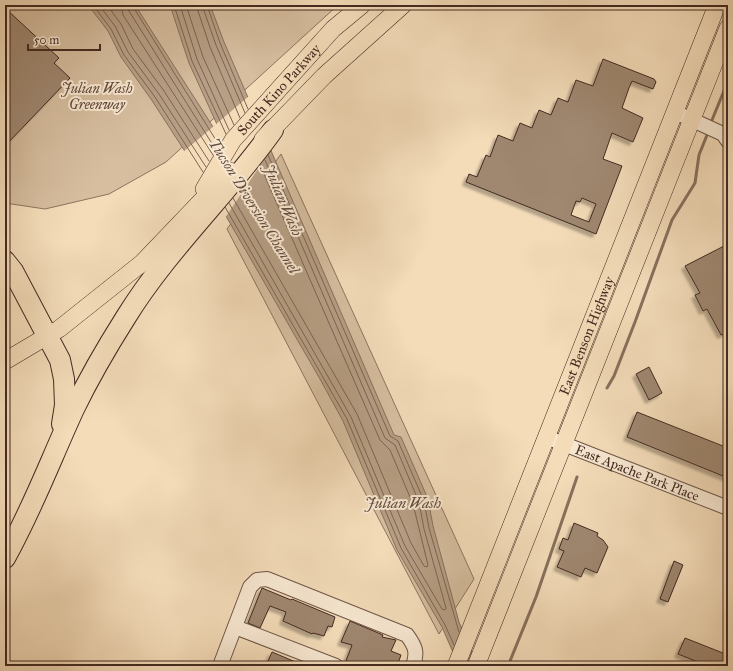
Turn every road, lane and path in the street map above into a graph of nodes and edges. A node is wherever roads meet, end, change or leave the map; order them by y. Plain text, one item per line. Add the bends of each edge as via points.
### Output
1 (362, 5) edge
2 (403, 5) edge
3 (717, 5) edge
4 (728, 28) edge
5 (675, 112) junction
6 (692, 120) junction
7 (273, 130) joint
8 (728, 141) edge
9 (205, 199) junction
10 (5, 261) edge
11 (45, 330) junction
12 (5, 351) edge
13 (5, 361) edge
14 (546, 437) junction
15 (60, 440) junction
16 (563, 444) junction
17 (728, 508) edge
18 (5, 558) edge
19 (235, 627) junction
20 (477, 665) edge
21 (221, 666) edge
22 (336, 666) edge
23 (413, 666) edge
24 (456, 666) edge

1 - 9 main road, South Kino Parkway via 333,29 233,140
2 - 7 main road, South Kino Parkway via 324,76
3 - 5 main road, East Benson Highway
4 - 6 main road, East Benson Highway
5 - 6 street
5 - 14 main road, East Benson Highway
6 - 8 street via 723,134
6 - 16 main road, East Benson Highway
7 - 9 highway via 248,165
9 - 11 main road, South Kino Parkway via 128,267
9 - 15 highway via 100,359
10 - 11 highway
11 - 12 main road, South Kino Parkway
11 - 13 main road, South Kino Parkway
11 - 15 highway via 60,360 64,379 65,405
14 - 16 street, East Apache Park Place
14 - 24 main road, East Benson Highway
15 - 18 highway
16 - 17 street, East Apache Park Place
16 - 20 main road, East Benson Highway
19 - 21 street
19 - 22 street
19 - 23 street via 250,587 257,580 267,579 406,635 415,645 417,655

